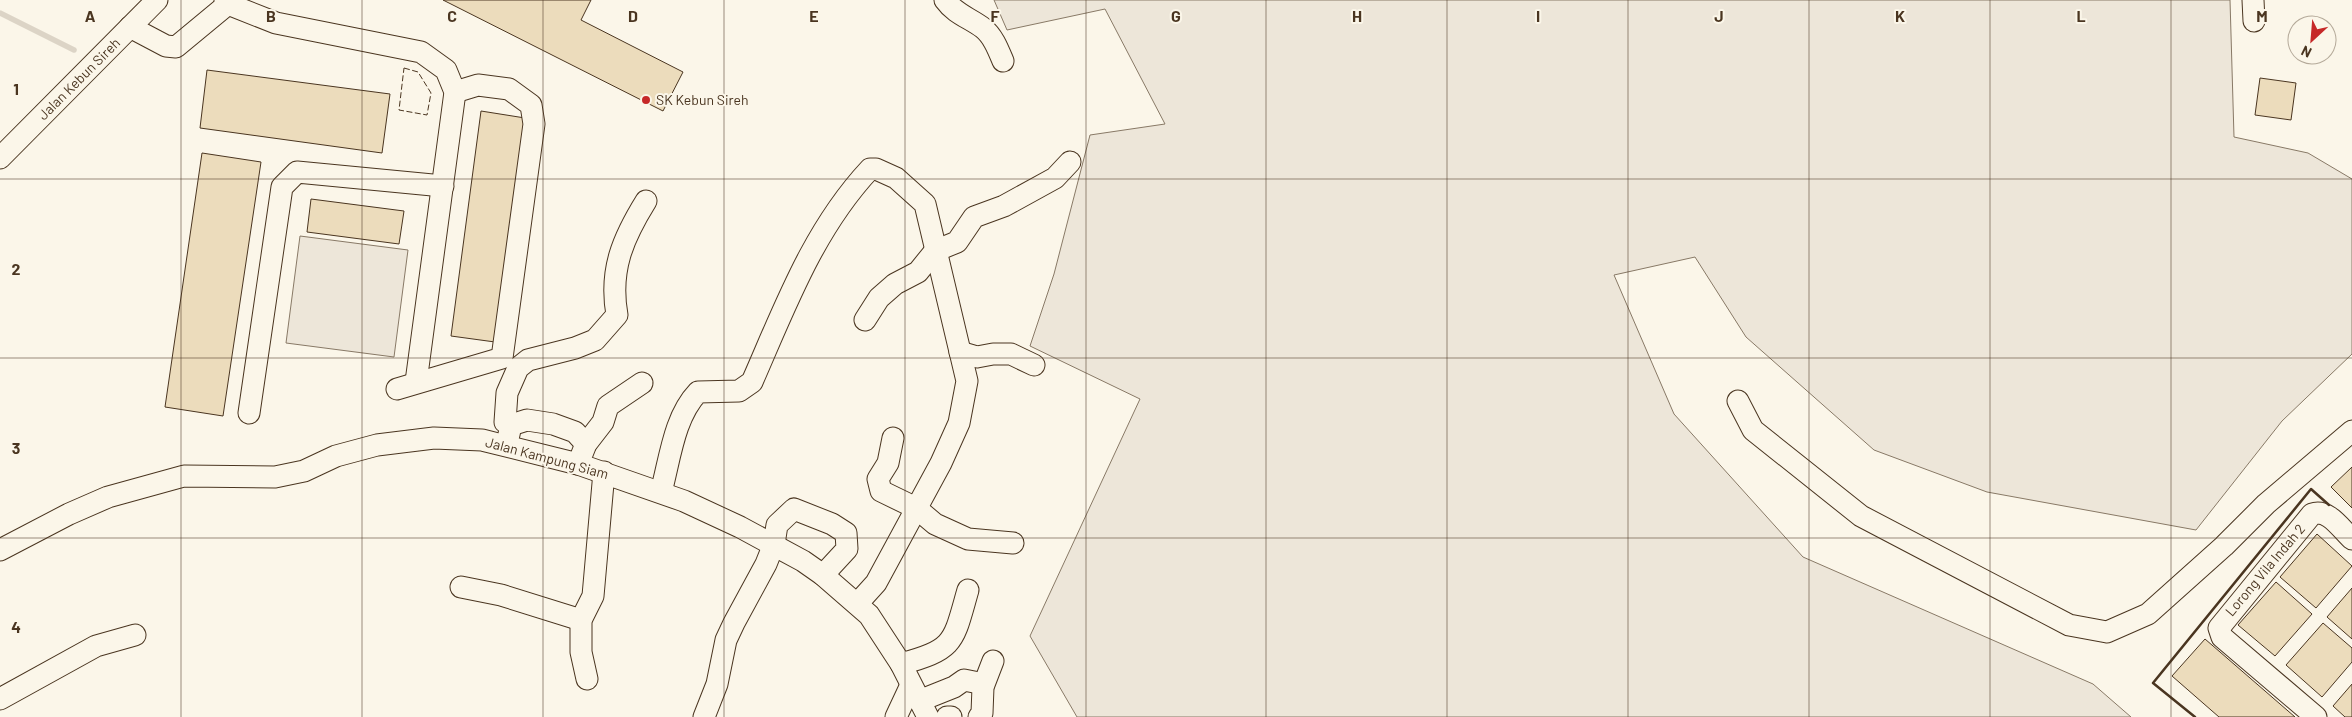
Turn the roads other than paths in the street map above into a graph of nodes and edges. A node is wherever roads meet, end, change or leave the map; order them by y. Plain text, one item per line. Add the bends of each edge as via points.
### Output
1 (157, 0) edge
2 (945, 0) edge
3 (226, 2) edge
4 (130, 27) junction
5 (1004, 61) dead end
6 (455, 92) junction
7 (0, 158) edge
8 (1070, 162) dead end
9 (443, 186) junction
10 (646, 201) dead end
11 (935, 251) junction
12 (865, 320) dead end
13 (960, 352) junction
14 (1034, 365) dead end
15 (642, 383) dead end
16 (1738, 401) dead end
17 (249, 413) dead end
18 (2352, 430) edge
19 (509, 435) junction
20 (893, 438) dead end
21 (586, 444) junction
22 (578, 464) junction
23 (604, 472) junction
24 (662, 492) junction
25 (916, 508) junction
26 (2352, 539) edge
27 (1013, 543) dead end
28 (774, 544) junction
29 (0, 550) edge
30 (823, 575) junction
31 (461, 587) dead end
32 (968, 590) dead end
33 (857, 604) junction
34 (581, 620) junction
35 (135, 636) dead end
36 (993, 661) dead end
37 (901, 664) junction
38 (587, 679) dead end
39 (983, 687) junction
40 (0, 698) edge
41 (920, 701) edge
42 (704, 717) edge
43 (896, 717) edge
44 (979, 717) edge
45 (2316, 717) edge

1 - 4 street, Jalan Kebun Sireh
2 - 5 street via 951,9 984,29
3 - 4 street via 176,47 166,46
3 - 6 street via 276,23 421,52 446,70
4 - 7 street, Jalan Kebun Sireh
6 - 9 street
6 - 9 street via 478,85 509,89 531,105 534,124 502,358 406,385
8 - 11 street via 1055,178 1004,206 974,217 957,242
9 - 17 street via 297,172 282,186
10 - 19 street via 627,232 617,264 613,293 617,315 596,340 528,360 518,368 507,392 505,422
11 - 12 street via 918,272 895,284 879,298
11 - 13 street
11 - 24 street via 925,204 896,178 870,169 805,260 752,382 739,391 698,392 689,402 680,419
13 - 14 street via 977,357 1011,354
13 - 25 street via 967,380 959,423
15 - 21 street via 608,406 603,422
16 - 18 street via 1753,430 1861,516 2069,625 2107,632 2148,614 2266,504
19 - 21 street via 527,420 575,432
19 - 22 street, Jalan Kampung Siam
19 - 29 street, Jalan Kampung Siam via 401,440 336,456 304,471 275,478 184,476 108,497
20 - 25 street via 888,462 878,479 881,491
21 - 22 street
22 - 23 street, Jalan Kampung Siam
23 - 24 street, Jalan Kampung Siam
23 - 34 street via 593,596
24 - 28 street, Jalan Kampung Siam
25 - 27 street via 935,524 968,539
25 - 33 street via 876,584
26 - 45 street, Lorong Vila Indah 2 via 2325,513 2318,511 2312,514 2219,628 2222,637
28 - 30 street, Jalan Kampung Siam
28 - 30 street via 777,525 794,509 832,524 846,533 848,549
28 - 42 street via 726,640 717,684
30 - 33 street, Jalan Kampung Siam
31 - 34 street via 502,594
32 - 37 street via 957,629 944,649
33 - 37 street, Jalan Kampung Siam
34 - 38 street via 581,652
35 - 40 street via 96,646
36 - 39 street
37 - 41 street, Jalan Kampung Siam
39 - 41 street via 964,680
39 - 44 street
41 - 43 street

